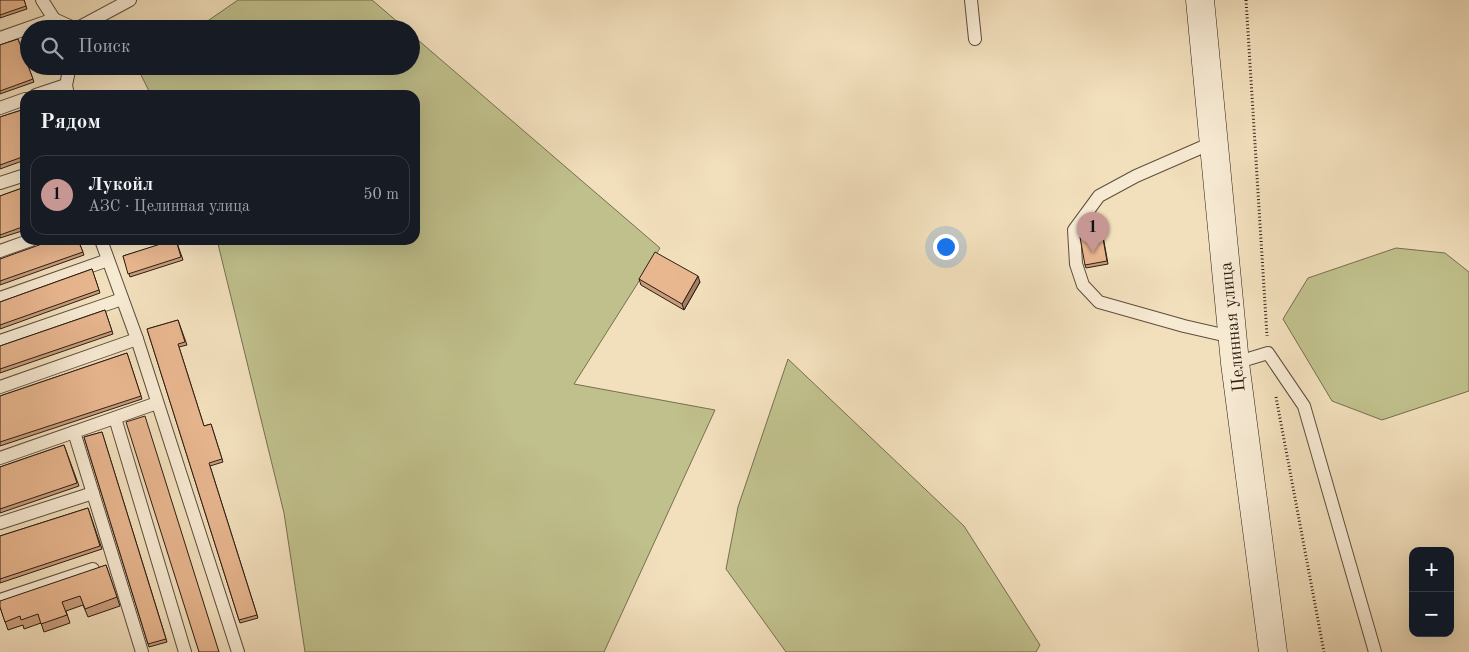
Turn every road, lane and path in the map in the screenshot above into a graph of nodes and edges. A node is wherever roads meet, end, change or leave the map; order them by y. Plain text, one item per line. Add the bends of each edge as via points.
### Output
1 (42, 0) edge
2 (130, 0) edge
3 (971, 0) edge
4 (1200, 0) edge
5 (1246, 0) edge
6 (54, 19) joint
7 (51, 20) edge
8 (93, 20) edge
9 (20, 31) edge
10 (0, 38) edge
11 (975, 39) dead end
12 (69, 75) edge
13 (67, 90) edge
14 (20, 101) edge
15 (0, 108) edge
16 (1214, 142) junction
17 (20, 176) edge
18 (0, 183) edge
19 (20, 244) edge
20 (103, 245) edge
21 (0, 251) edge
22 (108, 260) junction
23 (0, 298) edge
24 (122, 298) junction
25 (137, 339) junction
26 (0, 341) edge
27 (1234, 350) junction
28 (1268, 353) junction
29 (0, 387) edge
30 (1275, 392) dead end
31 (157, 404) junction
32 (115, 418) junction
33 (74, 432) junction
34 (0, 458) edge
35 (93, 493) junction
36 (0, 523) edge
37 (114, 562) junction
38 (0, 600) edge
39 (142, 652) edge
40 (185, 652) edge
41 (238, 652) edge
42 (1273, 652) edge
43 (1324, 652) edge
44 (1375, 652) edge

1 - 6 lane
2 - 8 lane
3 - 11 lane
4 - 16 main road, Целинная улица
5 - 28 path
6 - 7 lane
9 - 10 lane
12 - 13 lane
14 - 15 lane
16 - 27 main road, Целинная улица
16 - 27 lane via 1098,196 1074,230 1076,264 1083,286 1099,302 1184,326
17 - 18 lane
19 - 21 lane
20 - 22 lane
22 - 23 lane
22 - 24 lane
24 - 25 lane
24 - 26 lane
25 - 29 lane
25 - 31 lane
27 - 28 lane
27 - 42 main road, Целинная улица
28 - 44 lane via 1304,406
30 - 43 path
31 - 32 lane
31 - 41 lane
32 - 33 lane
32 - 40 lane
33 - 34 lane
33 - 35 lane
35 - 36 lane
35 - 37 lane
37 - 38 lane
37 - 39 lane

